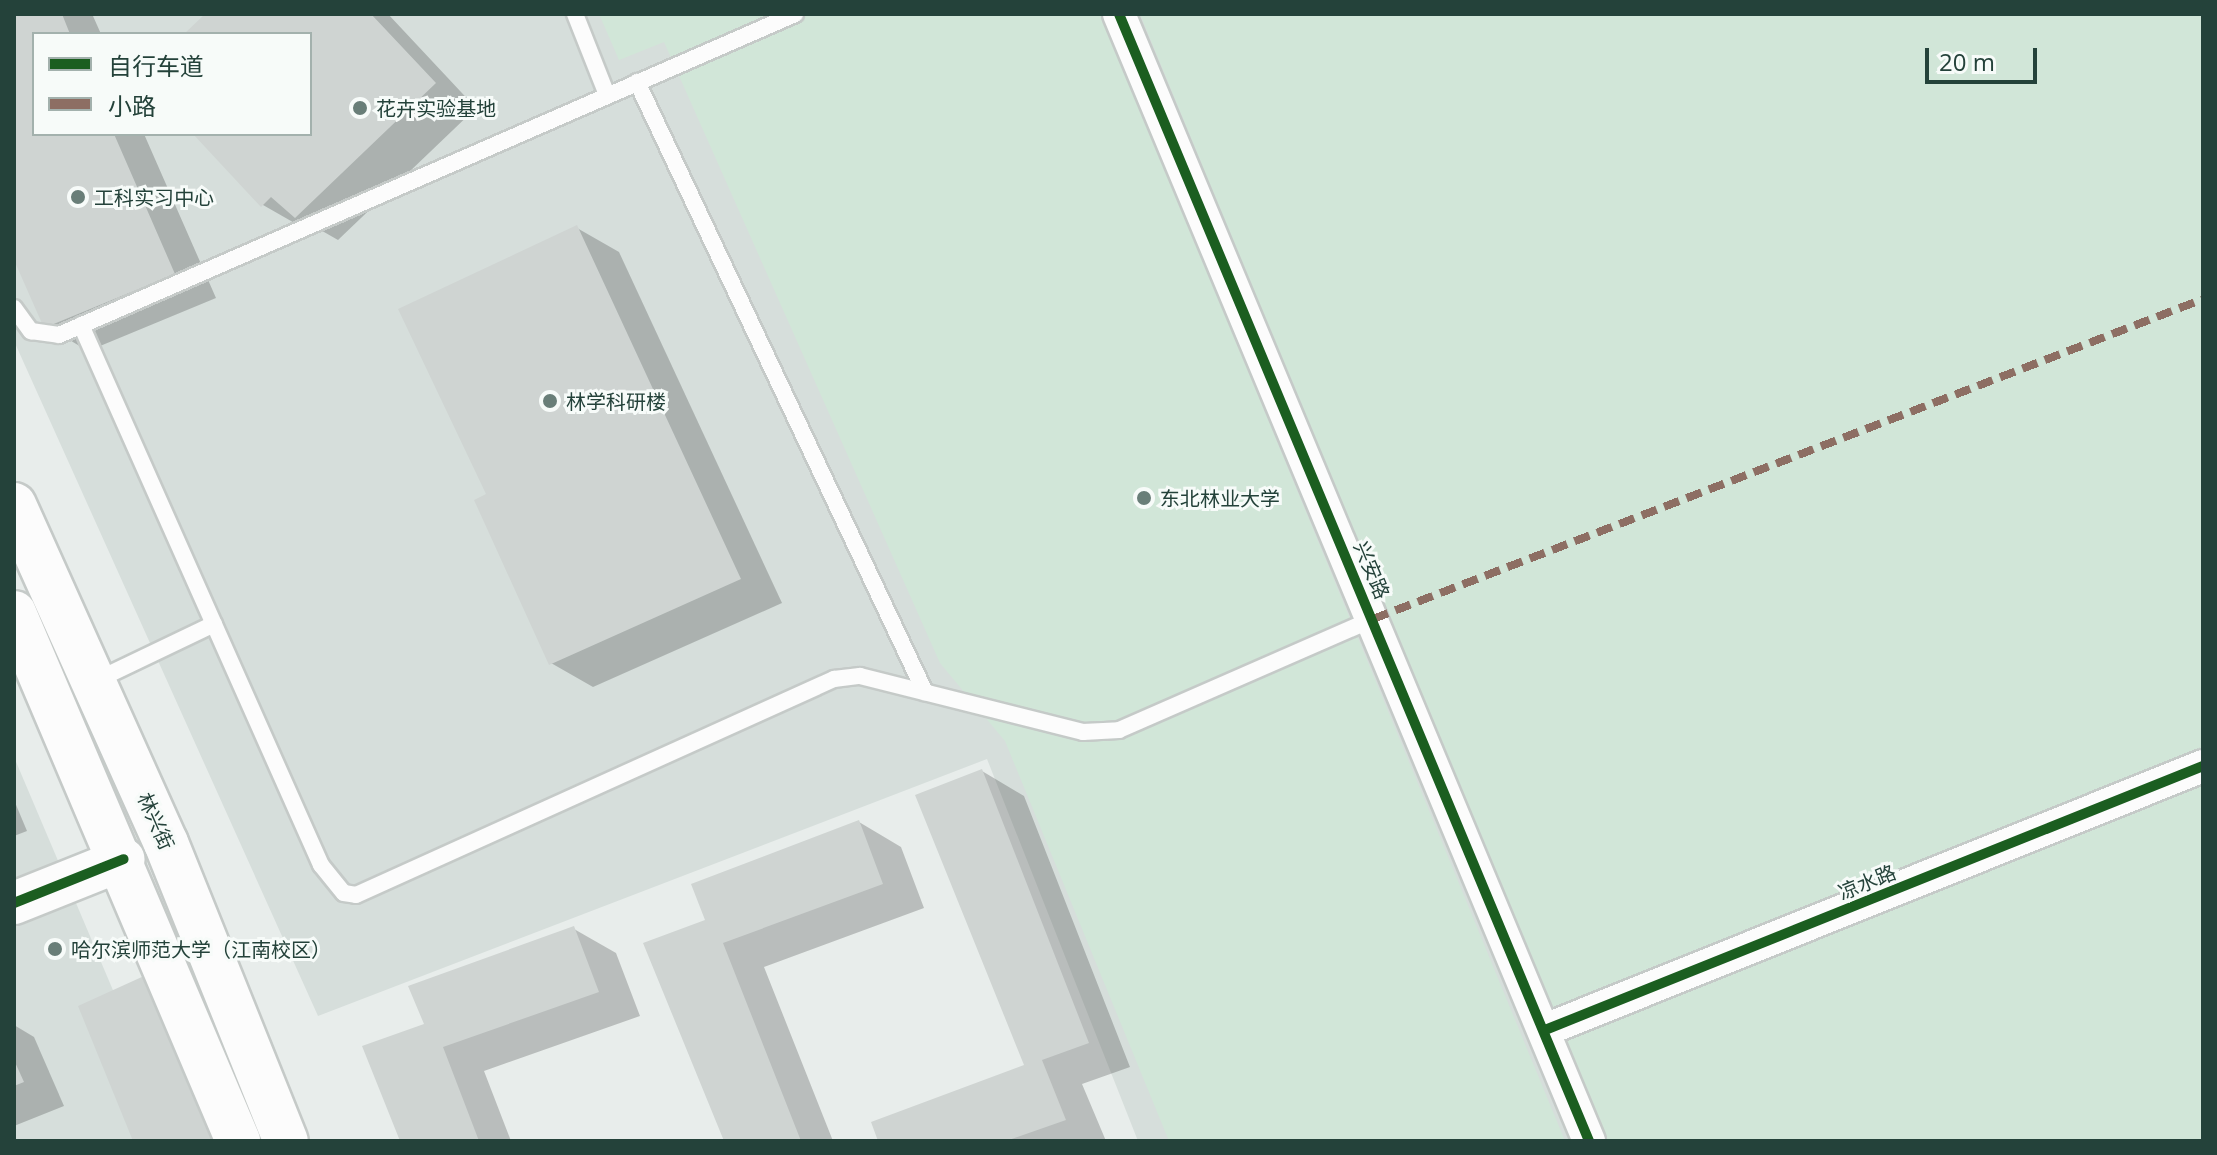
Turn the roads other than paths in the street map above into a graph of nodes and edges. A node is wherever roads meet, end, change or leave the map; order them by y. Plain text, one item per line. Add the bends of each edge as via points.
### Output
1 (575, 14) edge
2 (795, 14) edge
3 (1119, 14) edge
4 (637, 82) junction
5 (607, 95) junction
6 (14, 308) edge
7 (81, 325) junction
8 (14, 505) edge
9 (14, 613) edge
10 (1373, 619) junction
11 (214, 624) junction
12 (94, 681) junction
13 (925, 692) junction
14 (2203, 766) edge
15 (124, 859) junction
16 (14, 903) edge
17 (1545, 1030) junction
18 (238, 1141) edge
19 (286, 1141) edge
20 (1589, 1141) edge

1 - 5 lane
2 - 4 lane
3 - 10 street, 兴安路
4 - 5 lane
4 - 13 lane
5 - 7 lane
6 - 7 lane via 43,336
7 - 11 lane
8 - 12 main road, 林兴街
9 - 15 main road
10 - 13 lane via 1119,730 1083,732
10 - 17 street, 兴安路
11 - 12 lane
11 - 13 lane via 321,865 344,893 356,895 834,679 860,676
12 - 19 main road, 林兴街
14 - 17 street, 凉水路
15 - 16 street
15 - 18 main road
17 - 20 street, 兴安路

